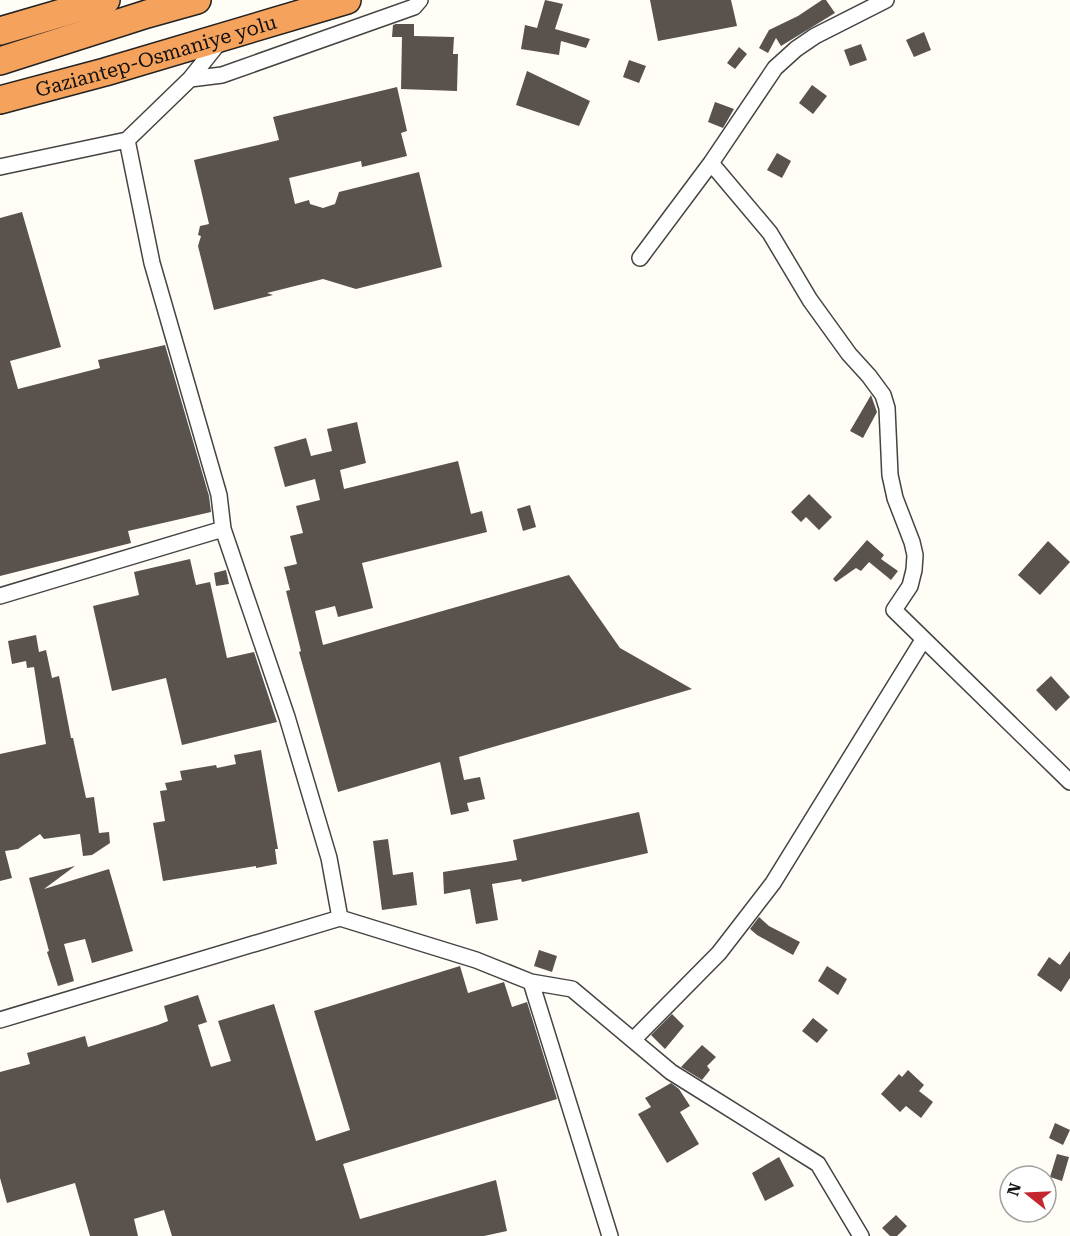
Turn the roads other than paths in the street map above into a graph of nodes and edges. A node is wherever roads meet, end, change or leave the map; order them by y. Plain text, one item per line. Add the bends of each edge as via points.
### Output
1 (106, 0) edge
2 (197, 0) edge
3 (347, 0) edge
4 (420, 0) edge
5 (886, 0) edge
6 (0, 31) edge
7 (82, 35) junction
8 (222, 38) junction
9 (0, 47) edge
10 (0, 61) edge
11 (105, 72) junction
12 (190, 79) junction
13 (0, 100) edge
14 (0, 112) edge
15 (127, 140) junction
16 (711, 163) junction
17 (0, 167) edge
18 (640, 258) dead end
19 (223, 529) junction
20 (0, 596) edge
21 (923, 640) junction
22 (1070, 782) edge
23 (340, 918) junction
24 (531, 982) junction
25 (0, 1020) edge
26 (633, 1040) junction
27 (610, 1236) edge
28 (861, 1236) edge

1 - 6 highway
2 - 7 highway, Gaziantep-Osmaniye yolu
3 - 8 highway, Gaziantep-Osmaniye yolu
4 - 12 street via 414,7 222,75
5 - 16 street via 815,36 775,68
7 - 9 highway
7 - 10 highway, Gaziantep-Osmaniye yolu
8 - 11 highway, Gaziantep-Osmaniye yolu
8 - 12 street
11 - 13 highway, Gaziantep-Osmaniye yolu
11 - 14 highway
12 - 15 street
15 - 17 street
15 - 19 street via 152,263 219,495
16 - 18 street
16 - 21 street via 770,233 810,300 883,396 890,475 915,555 910,586 894,610
19 - 20 street
19 - 23 street via 287,717 329,858
21 - 22 street
21 - 26 street via 773,883 719,953
23 - 24 street via 476,960
23 - 25 street
24 - 26 street via 572,989
24 - 27 street
26 - 28 street via 671,1072 818,1164

